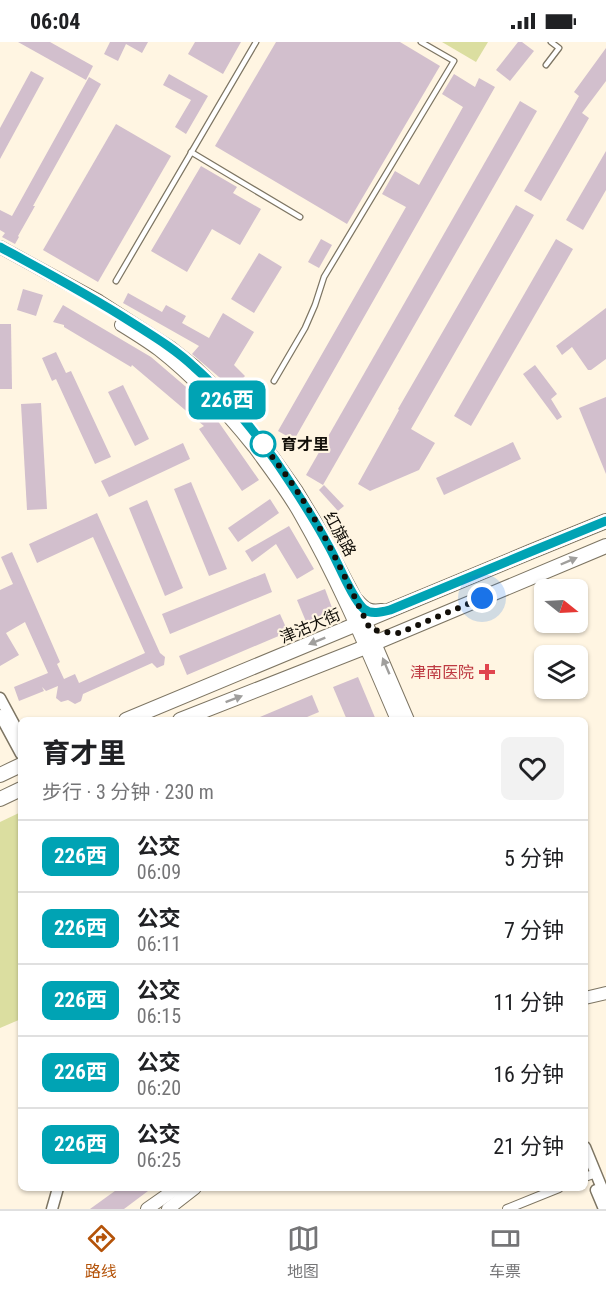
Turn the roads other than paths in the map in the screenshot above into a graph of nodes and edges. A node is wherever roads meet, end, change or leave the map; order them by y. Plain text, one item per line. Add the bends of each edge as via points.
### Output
1 (256, 42) edge
2 (421, 42) edge
3 (551, 42) edge
4 (546, 65) dead end
5 (191, 152) junction
6 (300, 217) dead end
7 (0, 247) edge
8 (0, 256) edge
9 (116, 281) dead end
10 (274, 381) dead end
11 (606, 521) edge
12 (606, 546) edge
13 (352, 603) junction
14 (390, 610) junction
15 (363, 624) junction
16 (399, 633) junction
17 (370, 645) junction
18 (0, 698) edge
19 (0, 715) edge
20 (133, 717) edge
21 (188, 717) edge
22 (396, 717) edge
23 (406, 717) edge
24 (18, 731) edge
25 (18, 748) edge
26 (18, 766) edge
27 (0, 775) edge
28 (18, 790) edge
29 (0, 799) edge
30 (606, 986) edge
31 (588, 989) edge
32 (606, 993) edge
33 (588, 997) edge
34 (590, 1175) edge
35 (57, 1191) edge
36 (173, 1191) edge
37 (192, 1191) edge
38 (551, 1191) edge
39 (606, 1198) edge
40 (176, 1206) edge
41 (52, 1209) edge
42 (147, 1209) edge
43 (507, 1209) edge
44 (603, 1209) edge

1 - 5 lane
2 - 10 lane via 453,61 324,277 305,328
3 - 4 lane via 559,48
5 - 6 lane
5 - 9 lane
7 - 13 main road, 红旗路 via 142,329 212,383 297,491 330,547
8 - 13 main road, 红旗路 via 157,348 208,393 283,487
11 - 14 main road, 津沽大街
16 -> 12 main road
13 - 14 main road via 369,612
13 - 15 main road, 红旗路
14 - 15 main road, 津沽大街
15 - 16 main road
15 - 17 main road, 红旗路
15 -> 20 main road, 津沽大街
16 - 17 main road
21 -> 17 main road
17 - 22 main road, 红旗路
23 -> 17 main road, 红旗路
18 - 24 street
19 - 25 street
26 - 27 main road
28 - 29 main road
30 - 31 main road
32 - 33 main road
34 - 39 street
34 - 44 street
35 - 41 street
36 - 42 main road
37 - 40 main road
38 - 43 street

